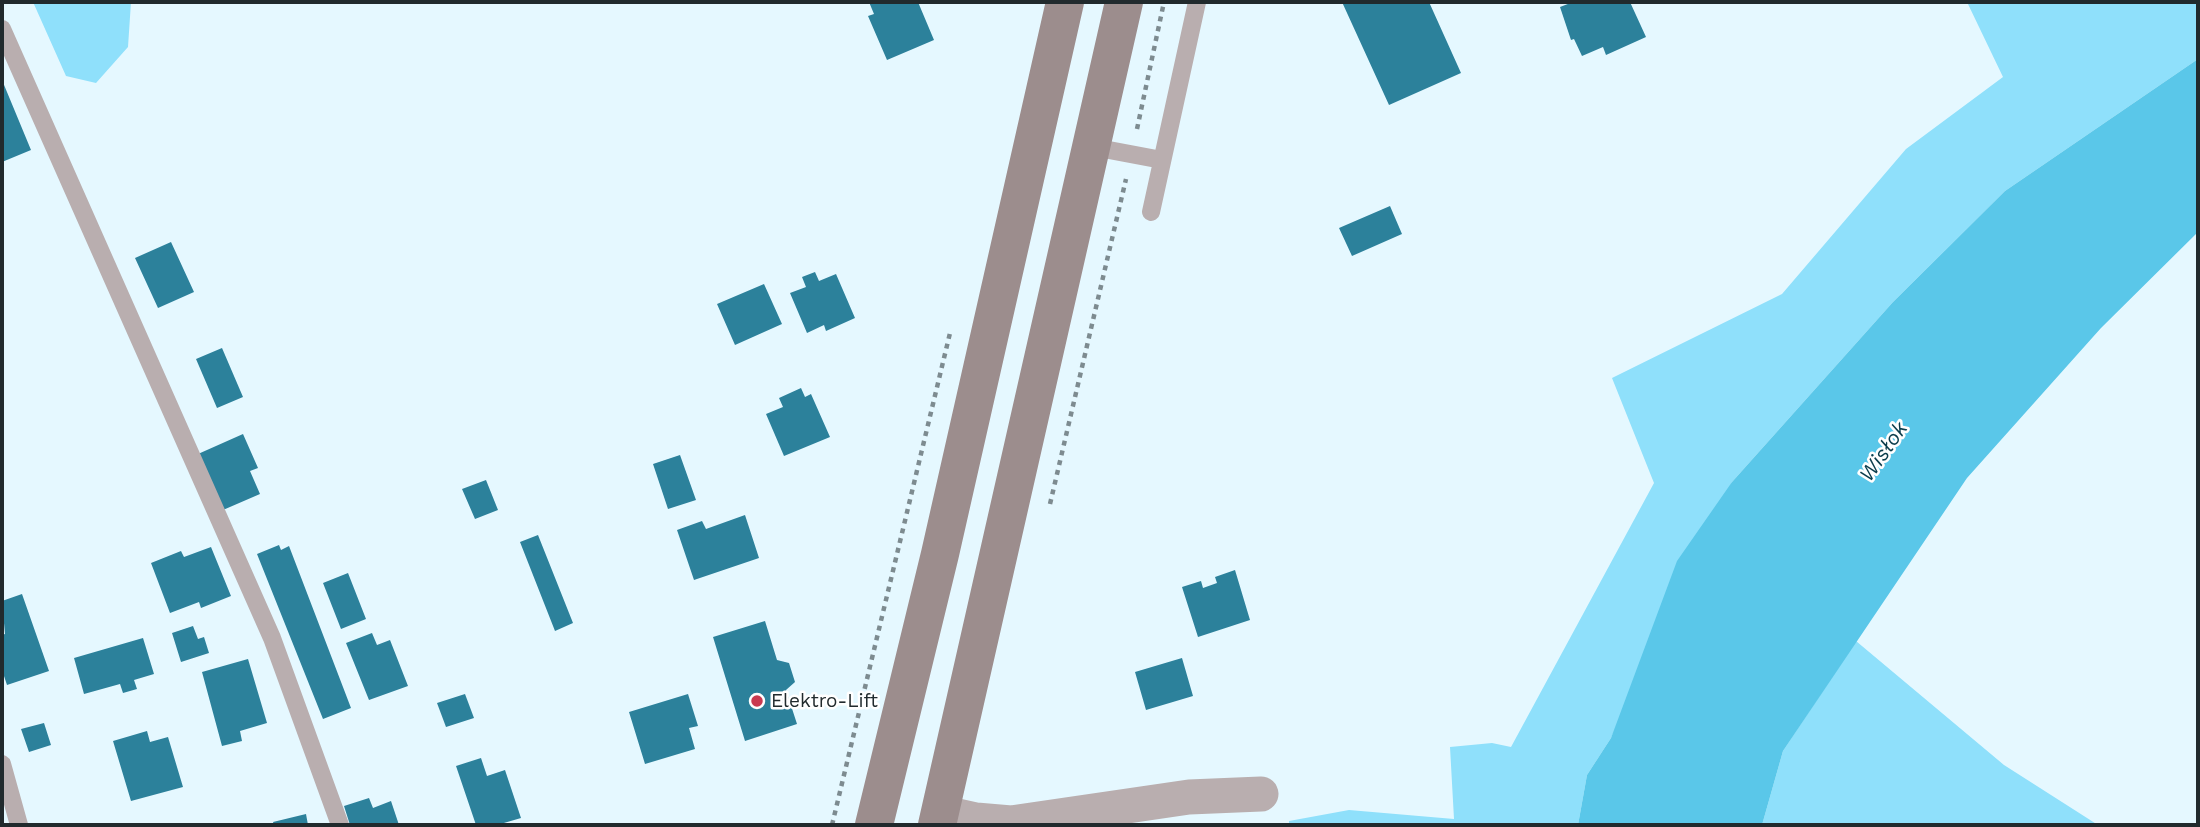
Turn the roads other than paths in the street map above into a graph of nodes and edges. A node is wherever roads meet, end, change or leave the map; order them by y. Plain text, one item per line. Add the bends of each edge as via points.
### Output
1 (1065, 2) edge
2 (1125, 2) edge
3 (1197, 2) edge
4 (2, 29) edge
5 (1093, 147) junction
6 (1162, 160) junction
7 (1150, 212) dead end
8 (2, 764) edge
9 (1261, 794) dead end
10 (938, 818) edge
11 (19, 825) edge
12 (340, 825) edge
13 (874, 825) edge

1 - 13 main road
2 - 5 main road
3 - 6 lane
4 - 12 lane via 272,638
5 - 6 lane
5 - 10 main road
6 - 7 lane
8 - 11 lane
9 - 10 street via 1189,797 1011,823

